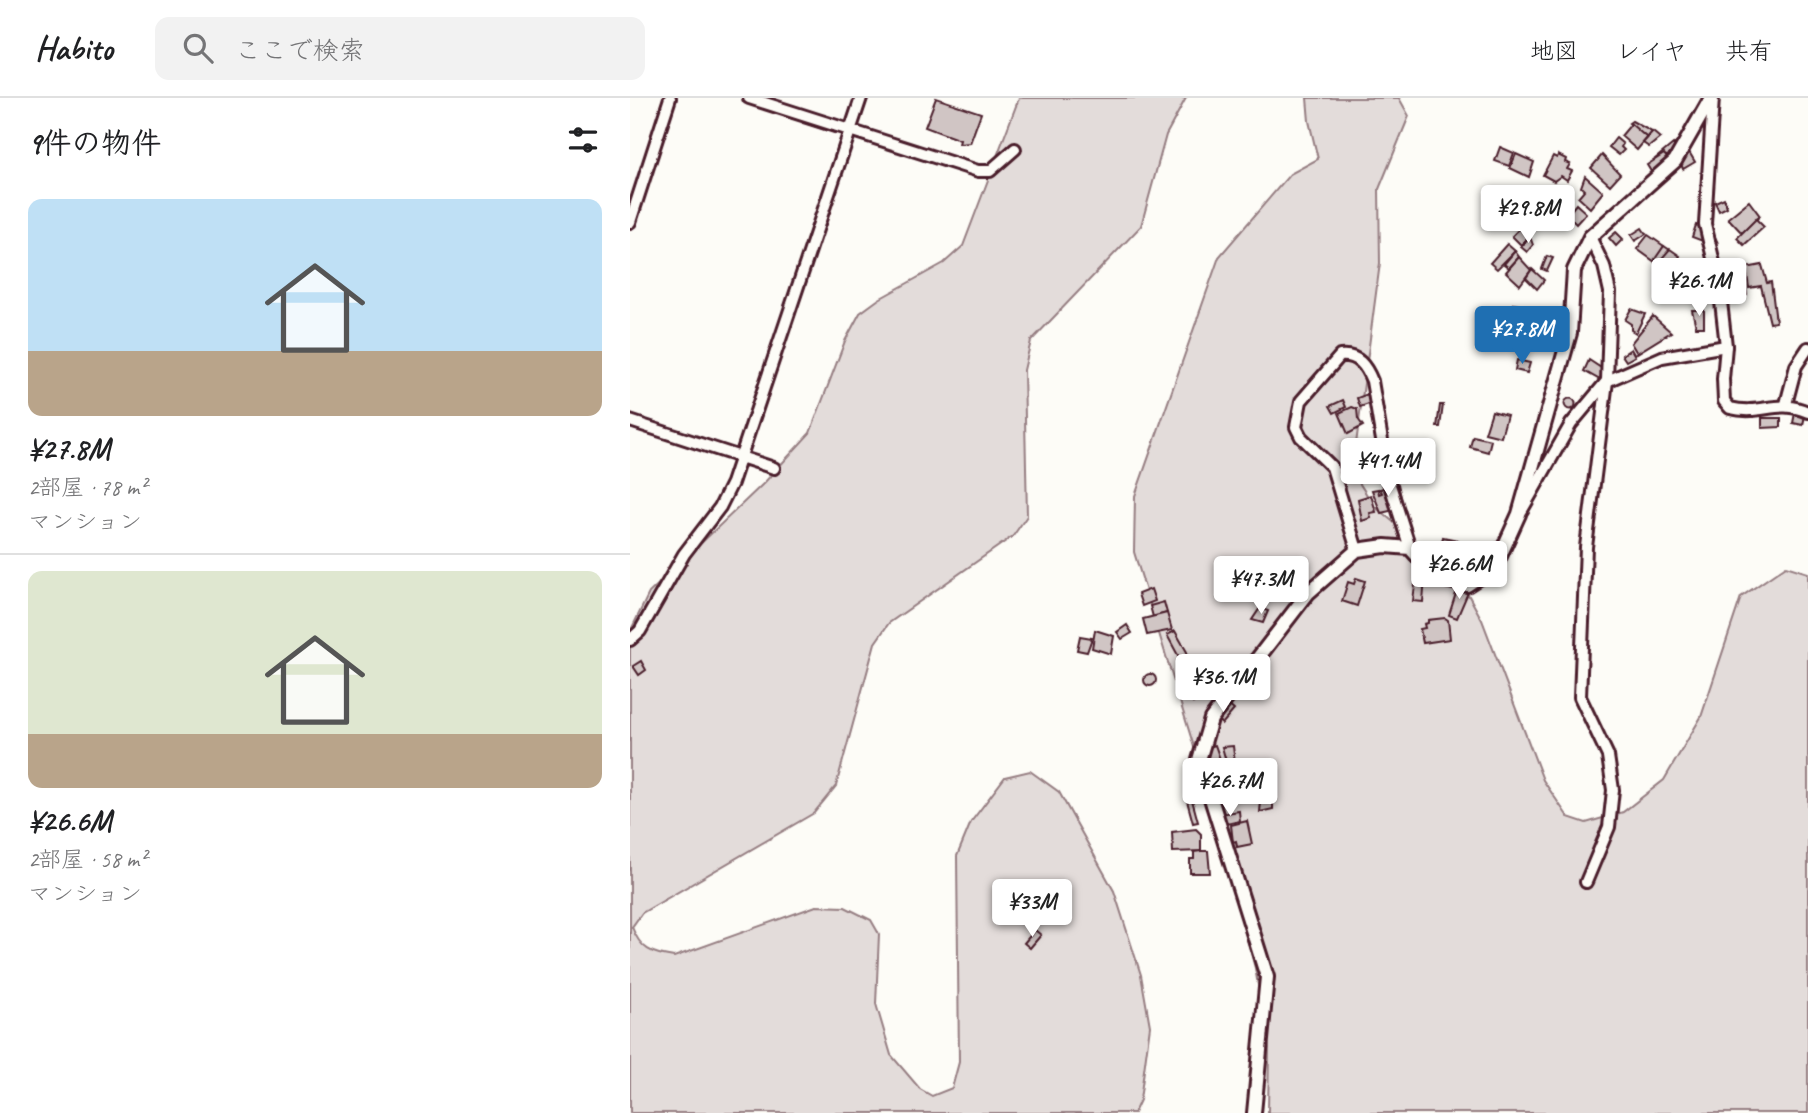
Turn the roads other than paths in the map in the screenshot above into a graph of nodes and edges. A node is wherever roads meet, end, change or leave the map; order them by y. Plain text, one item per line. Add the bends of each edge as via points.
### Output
1 (670, 98) edge
2 (749, 98) edge
3 (861, 98) edge
4 (1712, 98) edge
5 (850, 131) junction
6 (1016, 149) dead end
7 (630, 222) edge
8 (1590, 237) junction
9 (1726, 345) junction
10 (1808, 348) edge
11 (1607, 382) junction
12 (1786, 404) junction
13 (1808, 412) edge
14 (630, 421) edge
15 (743, 458) junction
16 (774, 468) dead end
17 (1519, 514) junction
18 (1410, 548) junction
19 (1357, 550) junction
20 (630, 640) edge
21 (1586, 882) dead end
22 (1254, 1113) edge

1 - 7 street
2 - 5 street
3 - 5 street
4 - 8 street via 1675,161
4 - 9 street via 1705,224 1719,284
5 - 6 street via 978,171 990,170
5 - 15 street
8 - 11 street via 1610,292
8 - 17 street via 1574,270 1570,333
9 - 11 street via 1662,357
9 - 12 street via 1724,401 1730,408 1760,411
10 - 12 street via 1796,366
11 - 17 street via 1571,424
11 - 21 street via 1586,547 1580,697 1608,756 1613,790 1609,827
12 - 13 street
14 - 15 street
15 - 16 street
15 - 20 street via 720,507
17 - 18 street via 1495,567 1466,584 1437,578
18 - 19 street
18 - 19 street via 1389,482 1372,381 1366,368 1348,355 1340,356 1301,401 1296,428 1332,467
19 - 22 street via 1308,593 1211,719 1199,760 1267,977

